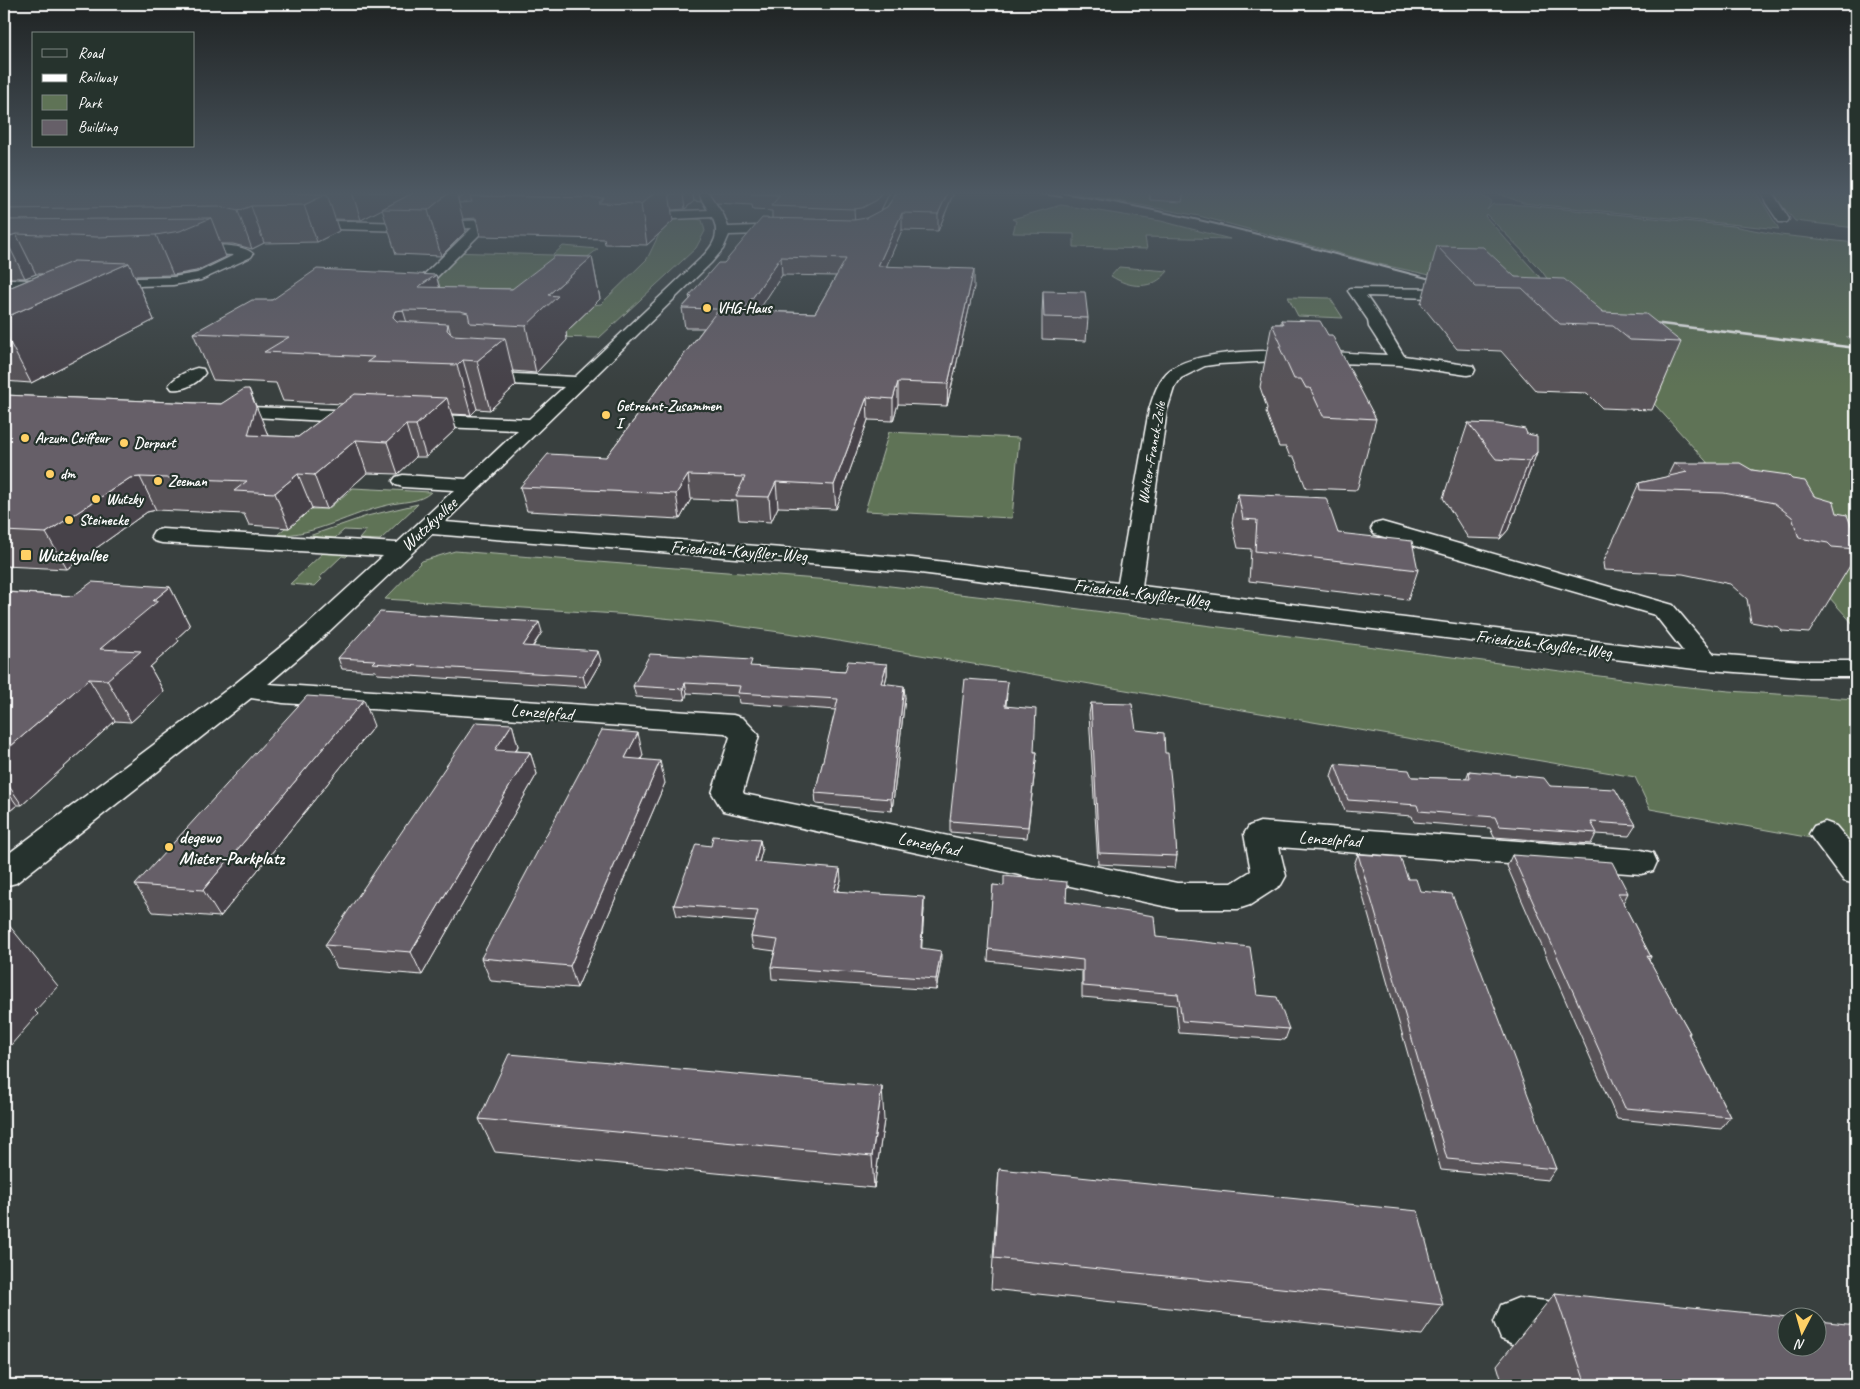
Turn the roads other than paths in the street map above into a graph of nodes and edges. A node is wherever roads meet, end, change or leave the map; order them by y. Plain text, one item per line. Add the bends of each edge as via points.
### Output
1 (240, 257) edge
2 (450, 257) edge
3 (708, 257) edge
4 (161, 270) edge
5 (69, 282) edge
6 (137, 282) junction
7 (4, 283) edge
8 (91, 284) edge
9 (1475, 299) edge
10 (406, 300) edge
11 (628, 316) dead end
12 (645, 317) junction
13 (1399, 360) junction
14 (472, 364) edge
15 (1467, 370) dead end
16 (197, 373) dead end
17 (576, 382) junction
18 (178, 385) dead end
19 (204, 410) edge
20 (385, 418) edge
21 (404, 419) edge
22 (533, 425) junction
23 (403, 481) dead end
24 (471, 485) junction
25 (427, 527) junction
26 (1382, 529) dead end
27 (162, 536) dead end
28 (403, 550) junction
29 (1129, 590) junction
30 (1706, 662) junction
31 (1856, 669) edge
32 (246, 688) junction
33 (1825, 834) dead end
34 (1641, 862) dead end
35 (1856, 872) edge
36 (4, 874) edge
37 (1518, 1322) dead end
38 (1605, 1332) edge

1 - 6 street via 201,276
2 - 10 street
3 - 12 street, Wutzkyallee
4 - 6 street
5 - 7 street via 51,285
6 - 8 street
9 - 13 street via 1447,293 1355,291
11 - 12 street
12 - 17 street, Wutzkyallee
13 - 15 street, Walter-Franck-Zeile
13 - 29 street, Walter-Franck-Zeile via 1244,356 1201,362 1174,374 1164,388 1158,410
14 - 17 street via 471,376
16 - 18 street
17 - 22 street, Wutzkyallee
19 - 20 street
21 - 22 street
22 - 24 street, Wutzkyallee
23 - 24 street
24 - 25 street, Wutzkyallee
25 - 28 street, Wutzkyallee
25 - 29 street, Friedrich-Kayßler-Weg via 828,558
26 - 30 street via 1664,610
27 - 28 street
28 - 32 street, Wutzkyallee via 313,633
29 - 30 street, Friedrich-Kayßler-Weg via 1484,637
30 - 31 street, Friedrich-Kayßler-Weg via 1801,669
32 - 34 street, Lenzelpfad via 283,695 732,724 746,735 727,793 734,803 1177,896 1238,896 1269,876 1260,834
32 - 36 street, Wutzkyallee
33 - 35 street
37 - 38 street

